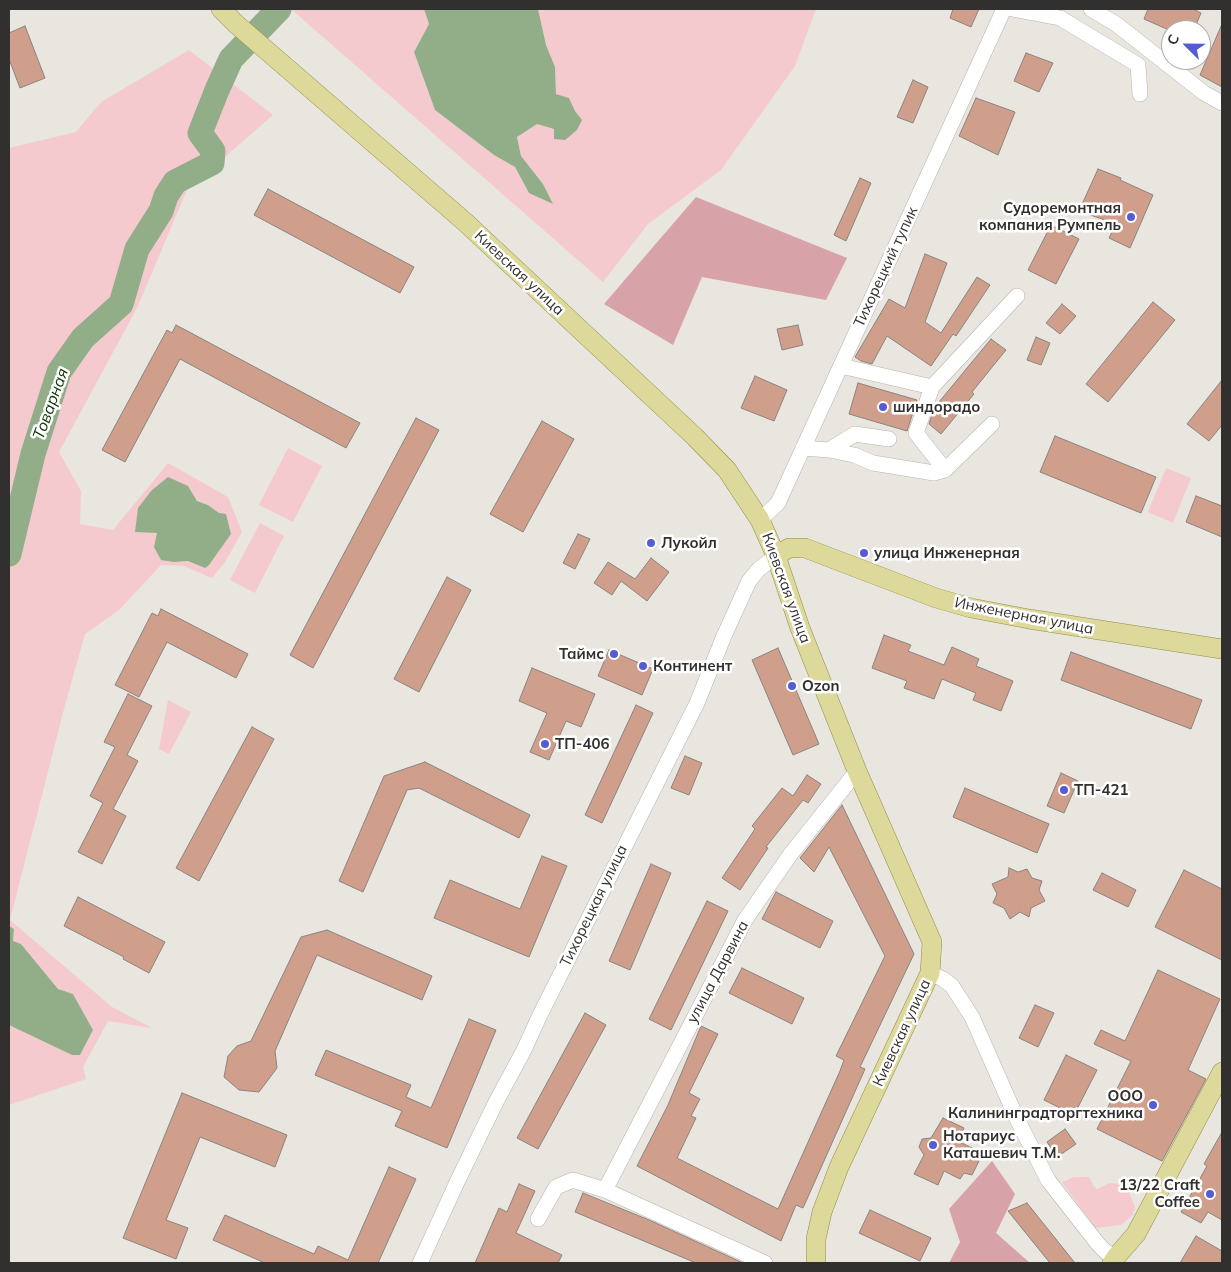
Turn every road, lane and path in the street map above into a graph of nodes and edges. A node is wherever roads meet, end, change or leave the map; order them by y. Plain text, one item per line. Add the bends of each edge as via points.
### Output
1 (221, 9) edge
2 (1004, 9) edge
3 (1012, 9) edge
4 (1091, 9) edge
5 (1140, 94) dead end
6 (1222, 103) edge
7 (1017, 296) dead end
8 (841, 366) junction
9 (932, 388) junction
10 (992, 424) dead end
11 (889, 439) dead end
12 (803, 448) junction
13 (829, 450) junction
14 (945, 470) junction
15 (760, 520) junction
16 (776, 556) junction
17 (1222, 649) edge
18 (857, 771) junction
19 (930, 973) junction
20 (1222, 1072) edge
21 (605, 1190) junction
22 (538, 1219) dead end
23 (1114, 1260) edge
24 (420, 1263) edge
25 (765, 1263) edge
26 (816, 1263) edge

1 - 15 main road, Киевская улица via 465,222 695,437 728,470
2 - 8 street, Тихорецкий тупик
3 - 5 street via 1060,18 1138,65
4 - 6 street via 1116,24 1204,94
7 - 9 street
8 - 9 street
8 - 12 street, Тихорецкий тупик
9 - 14 street via 916,433
10 - 14 street
11 - 13 street via 855,434
12 - 13 street
12 - 15 street, Тихорецкий тупик via 778,503
13 - 14 street via 872,463 934,473
15 - 16 main road, Киевская улица
16 - 17 main road, Инженерная улица via 789,548 805,548 971,608
16 - 18 main road, Киевская улица via 800,628
16 - 24 street, Тихорецкая улица via 749,581 697,703 496,1102
18 - 19 main road, Киевская улица via 932,942
18 - 21 street, улица Дарвина via 790,855 745,920
19 - 23 street via 952,986 972,1016 1016,1119 1048,1180
19 - 26 main road, Киевская улица via 839,1167 818,1226
20 - 23 main road via 1136,1234
21 - 22 street via 573,1180 556,1187
21 - 25 street

